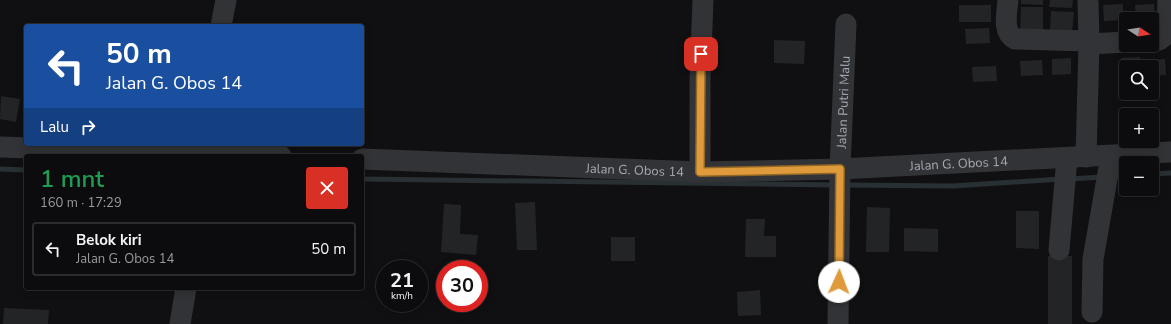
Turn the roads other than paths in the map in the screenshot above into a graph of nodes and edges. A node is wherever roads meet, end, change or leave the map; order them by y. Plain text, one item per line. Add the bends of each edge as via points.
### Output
1 (226, 0) edge
2 (704, 0) edge
3 (1008, 0) edge
4 (1088, 0) edge
5 (1168, 0) edge
6 (221, 24) edge
7 (846, 24) dead end
8 (1159, 40) edge
9 (1089, 42) junction
10 (1119, 42) edge
11 (0, 147) edge
12 (206, 151) edge
13 (1171, 152) edge
14 (251, 154) edge
15 (1110, 156) junction
16 (1076, 157) junction
17 (364, 159) edge
18 (700, 172) junction
19 (840, 179) junction
20 (1059, 250) dead end
21 (186, 290) edge
22 (1092, 312) dead end
23 (180, 324) edge
24 (838, 324) edge

1 - 6 street
2 - 18 street via 700,81
3 - 9 street via 1007,31 1010,37
4 - 9 street
5 - 8 street via 1167,34
7 - 19 street, Jalan Putri Malu
9 - 10 street
9 - 16 street
11 - 12 street
12 - 14 street
13 - 15 street, Jalan G. Obos 14
15 - 16 street, Jalan G. Obos 14
15 - 22 street via 1093,259
16 - 19 street, Jalan G. Obos 14
16 - 20 street
17 - 18 street, Jalan G. Obos 14
18 - 19 street, Jalan G. Obos 14
19 - 24 street, Jalan Putri Malu
21 - 23 street

